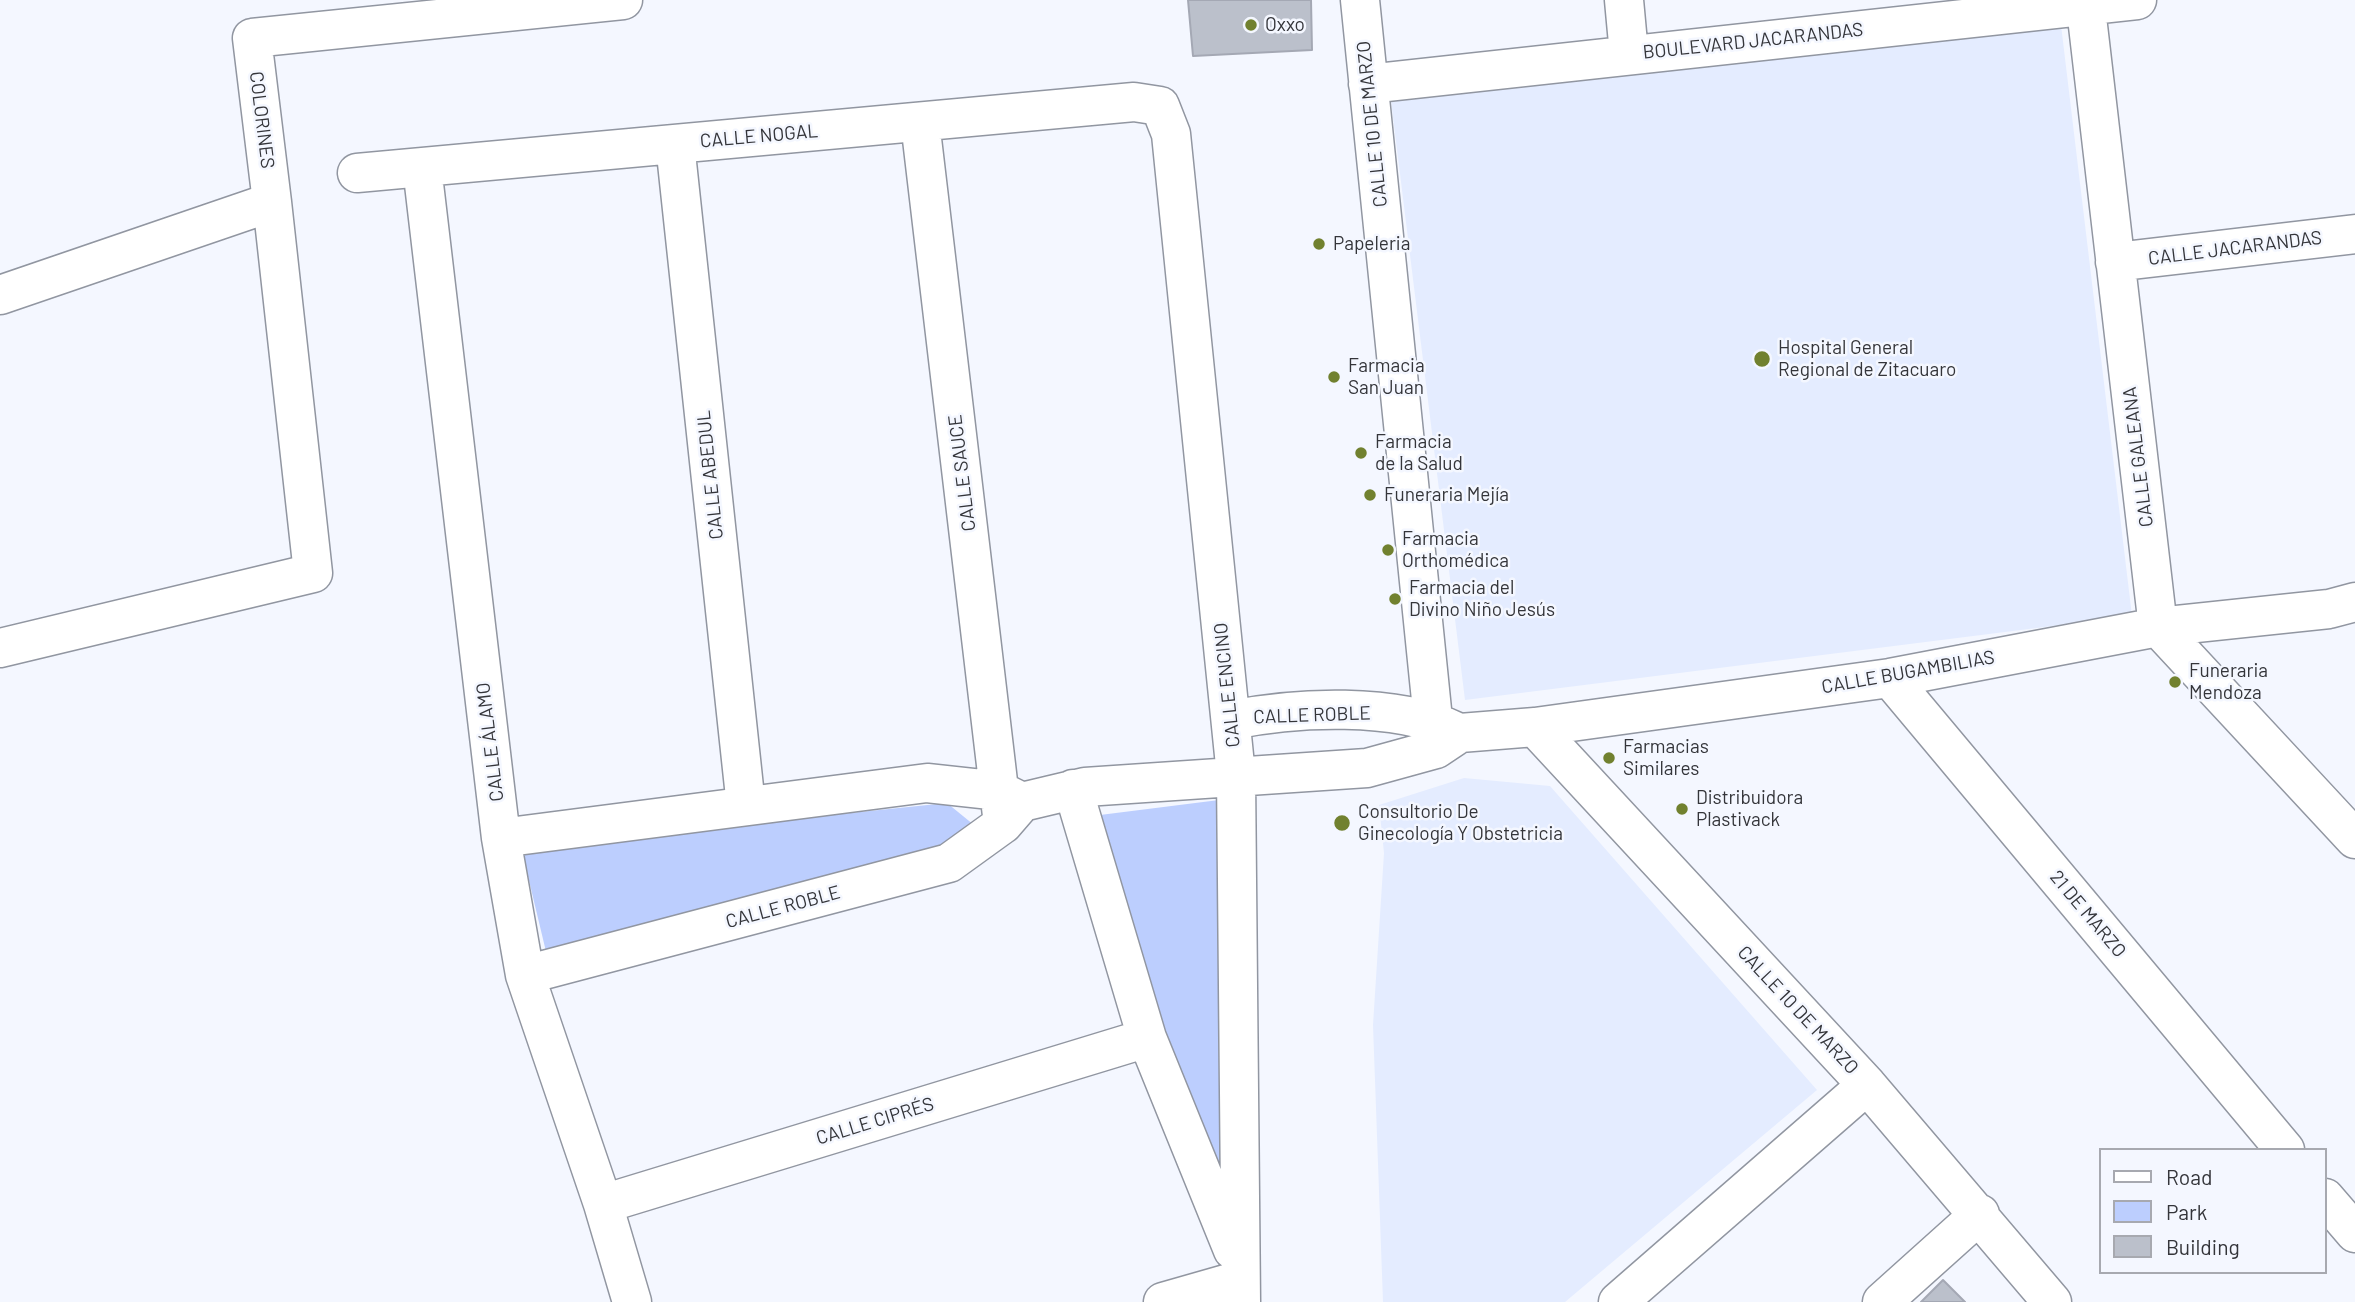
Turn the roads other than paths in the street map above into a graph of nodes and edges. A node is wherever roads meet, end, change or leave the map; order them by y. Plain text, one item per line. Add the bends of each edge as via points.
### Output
1 (623, 0) edge
2 (1360, 0) edge
3 (1624, 0) edge
4 (2137, 0) edge
5 (2085, 3) edge
6 (1629, 54) junction
7 (1368, 84) junction
8 (1160, 106) joint
9 (920, 122) junction
10 (675, 144) junction
11 (422, 167) junction
12 (357, 173) dead end
13 (272, 202) junction
14 (2355, 234) edge
15 (2115, 262) junction
16 (0, 295) edge
17 (2355, 602) edge
18 (2158, 627) junction
19 (0, 648) edge
20 (1890, 678) junction
21 (1231, 720) junction
22 (1535, 727) junction
23 (1443, 734) junction
24 (1236, 775) junction
25 (1073, 789) junction
26 (746, 806) junction
27 (1008, 806) junction
28 (501, 838) junction
29 (2355, 839) edge
30 (526, 975) junction
31 (1147, 1038) junction
32 (1867, 1085) junction
33 (2283, 1148) edge
34 (2327, 1200) edge
35 (603, 1203) junction
36 (1979, 1214) junction
37 (2355, 1233) edge
38 (1241, 1283) edge
39 (632, 1302) edge
40 (1163, 1302) edge
41 (1618, 1302) edge
42 (1882, 1302) edge
43 (2052, 1302) edge

1 - 13 street, COLORINES via 252,38
2 - 7 street, CALLE 10 DE MARZO
3 - 6 street
4 - 5 street, BOULEVARD JACARANDAS
5 - 6 street, BOULEVARD JACARANDAS
5 - 15 street, CALLE GALEANA
6 - 7 street, BOULEVARD JACARANDAS
7 - 23 street, CALLE 10 DE MARZO
8 - 9 street, CALLE NOGAL via 1134,102
8 - 21 street, CALLE ENCINO via 1171,134
9 - 10 street, CALLE NOGAL
9 - 27 street, CALLE SAUCE
10 - 11 street, CALLE NOGAL
10 - 26 street, CALLE ABEDUL
11 - 12 street, CALLE NOGAL
11 - 28 street, CALLE ÁLAMO
13 - 16 street
13 - 19 street, COLORINES via 313,573
14 - 15 street, CALLE JACARANDAS
15 - 18 street, CALLE GALEANA
17 - 18 street, CALLE BUGAMBILIAS via 2329,609
18 - 20 street, CALLE BUGAMBILIAS
18 - 29 street
20 - 22 street, CALLE BUGAMBILIAS
20 - 33 street, 21 DE MARZO
21 - 23 street, CALLE ROBLE via 1262,714 1363,710
21 - 24 street, CALLE ENCINO
22 - 23 street, CALLE BUGAMBILIAS
22 - 32 street, CALLE 10 DE MARZO
23 - 24 street, CALLE ROBLE via 1367,768
24 - 25 street, CALLE ROBLE
24 - 38 street, CALLE ENCINO
25 - 27 street, CALLE ROBLE
25 - 31 street
26 - 27 street, CALLE ROBLE via 927,783
26 - 28 street, CALLE ROBLE
27 - 30 street, CALLE ROBLE via 949,863
28 - 30 street, CALLE ÁLAMO
30 - 35 street, CALLE ÁLAMO
31 - 35 street, CALLE CIPRÉS
31 - 38 street
32 - 36 street, CALLE 10 DE MARZO
32 - 41 street
34 - 37 street
35 - 39 street, CALLE ÁLAMO
36 - 42 street
36 - 43 street, CALLE 10 DE MARZO
38 - 40 street

